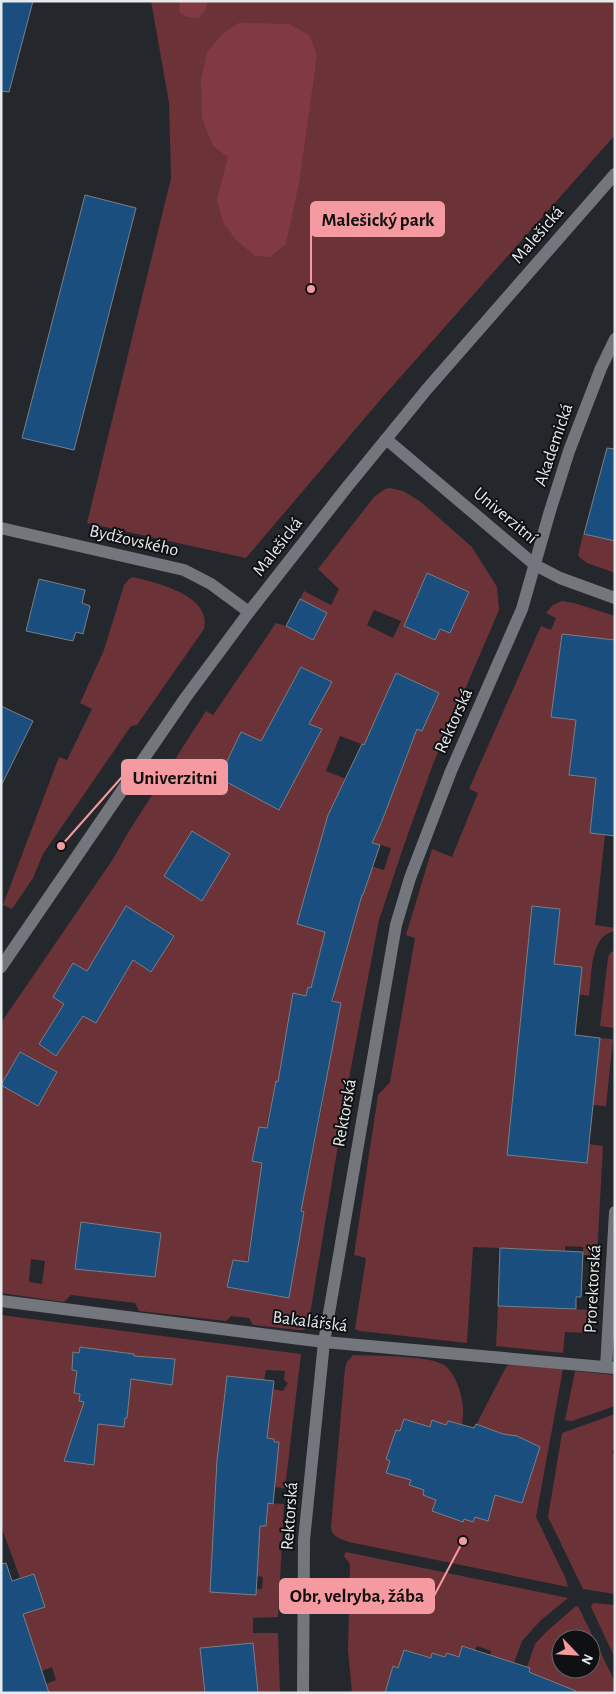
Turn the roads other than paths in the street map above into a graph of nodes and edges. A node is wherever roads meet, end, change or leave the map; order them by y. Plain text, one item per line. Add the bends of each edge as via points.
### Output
1 (615, 174) edge
2 (615, 339) edge
3 (386, 439) junction
4 (1, 528) edge
5 (535, 565) junction
6 (615, 598) edge
7 (249, 612) junction
8 (1, 967) edge
9 (615, 1212) edge
10 (1, 1301) edge
11 (324, 1342) junction
12 (611, 1368) edge
13 (303, 1693) edge

1 - 3 street, Malešická
2 - 5 street, Akademická via 569,451
3 - 5 street, Univerzitní
3 - 7 street, Malešická
4 - 7 street, Bydžovského via 184,570 211,584
5 - 6 street, Univerzitní
5 - 11 street, Rektorská via 522,609 451,771 410,878 396,925
7 - 8 street, Malešická
9 - 12 street, Prorektorská
10 - 11 street, Bakalářská
11 - 12 street, Bakalářská
11 - 13 street, Rektorská via 304,1540

